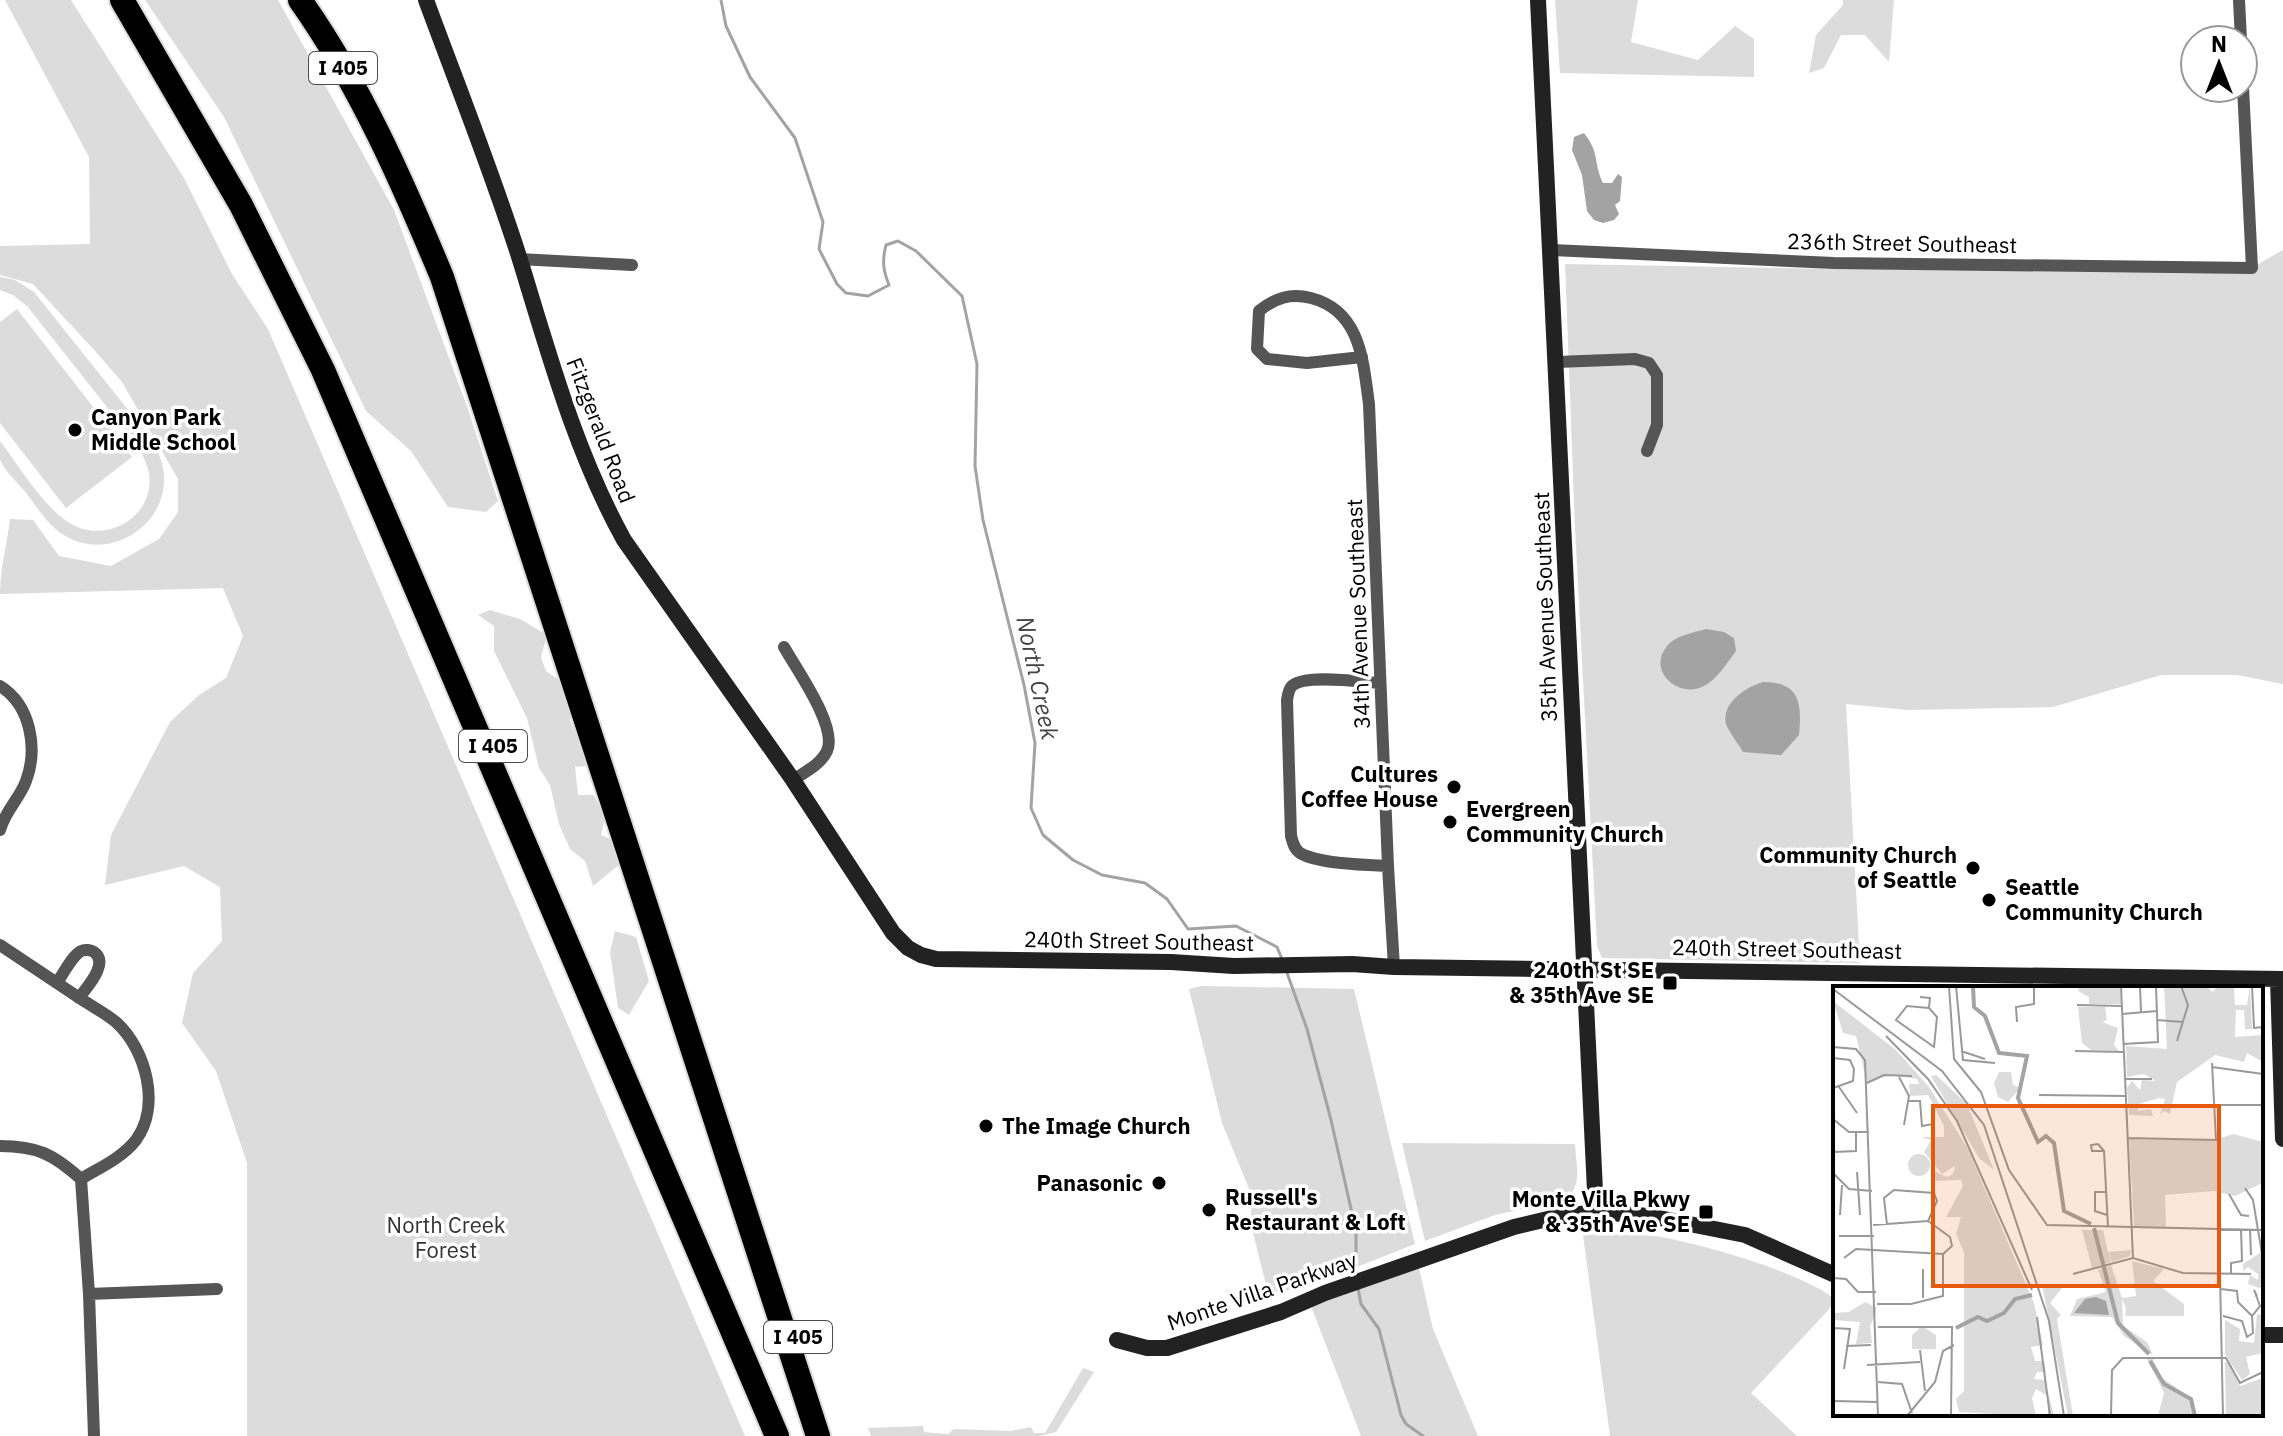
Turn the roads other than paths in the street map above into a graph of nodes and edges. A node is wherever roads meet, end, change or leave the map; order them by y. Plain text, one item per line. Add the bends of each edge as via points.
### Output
1 (122, 0) edge
2 (300, 0) edge
3 (317, 0) edge
4 (426, 0) edge
5 (1538, 0) edge
6 (2239, 0) edge
7 (2240, 24) edge
8 (165, 74) junction
9 (2244, 104) edge
10 (1552, 250) junction
11 (519, 259) junction
12 (632, 265) dead end
13 (466, 331) junction
14 (1362, 357) junction
15 (1557, 362) junction
16 (1647, 451) dead end
17 (784, 647) dead end
18 (1380, 683) junction
19 (0, 686) edge
20 (793, 780) junction
21 (0, 830) edge
22 (1388, 866) junction
23 (0, 945) edge
24 (908, 948) joint
25 (1394, 967) junction
26 (1583, 968) junction
27 (2280, 979) edge
28 (57, 983) junction
29 (79, 998) junction
30 (2282, 1119) edge
31 (2283, 1139) edge
32 (0, 1146) edge
33 (81, 1179) junction
34 (1596, 1212) junction
35 (762, 1247) junction
36 (1833, 1274) edge
37 (217, 1289) dead end
38 (89, 1294) junction
39 (1117, 1340) dead end
40 (94, 1436) edge
41 (777, 1436) edge
42 (787, 1436) edge
43 (818, 1436) edge
44 (831, 1436) edge

1 - 8 highway, I 405
2 - 13 highway, I 405 via 338,59 403,184
3 - 13 highway, I 405 via 404,151 431,209
4 - 11 street, Fitzgerald Road
5 - 10 street, 35th Avenue Southeast
6 - 7 street
8 - 41 highway, I 405 via 241,205 323,370
8 - 42 highway, I 405 via 189,96 213,136 319,339
9 - 10 street, 236th Street Southeast via 2252,268 1834,263
10 - 15 street, 35th Avenue Southeast
11 - 12 street
11 - 20 street, Fitzgerald Road via 561,396 607,509
13 - 35 highway, I 405
14 - 14 street, 34th Avenue Southeast via 1349,321 1315,299 1288,296 1259,311 1257,349 1267,359 1307,363
14 - 18 street, 34th Avenue Southeast via 1369,404
15 - 16 street via 1649,363 1657,375 1657,425
15 - 26 street, 35th Avenue Southeast
17 - 20 street via 830,740 819,762
18 - 22 street, 34th Avenue Southeast
18 - 22 street via 1311,680 1291,688 1291,836 1301,854
19 - 21 street via 23,710 34,753 26,784
20 - 24 street, Fitzgerald Road
22 - 25 street, 34th Avenue Southeast
23 - 28 street
24 - 25 street, 240th Street Southeast via 958,960
25 - 26 street, 240th Street Southeast
26 - 27 street, 240th Street Southeast
26 - 34 street, 35th Avenue Southeast
27 - 30 street
28 - 29 street
28 - 29 street via 78,953 95,952 99,967
29 - 33 street via 117,1023 136,1046 148,1095 147,1119 135,1141
30 - 31 street
32 - 33 street via 44,1151
33 - 38 street
34 - 36 street, Monte Villa Parkway via 1663,1218 1745,1235
34 - 39 street, Monte Villa Parkway via 1514,1227 1167,1348
35 - 43 highway, I 405
35 - 44 highway, I 405
37 - 38 street
38 - 40 street

